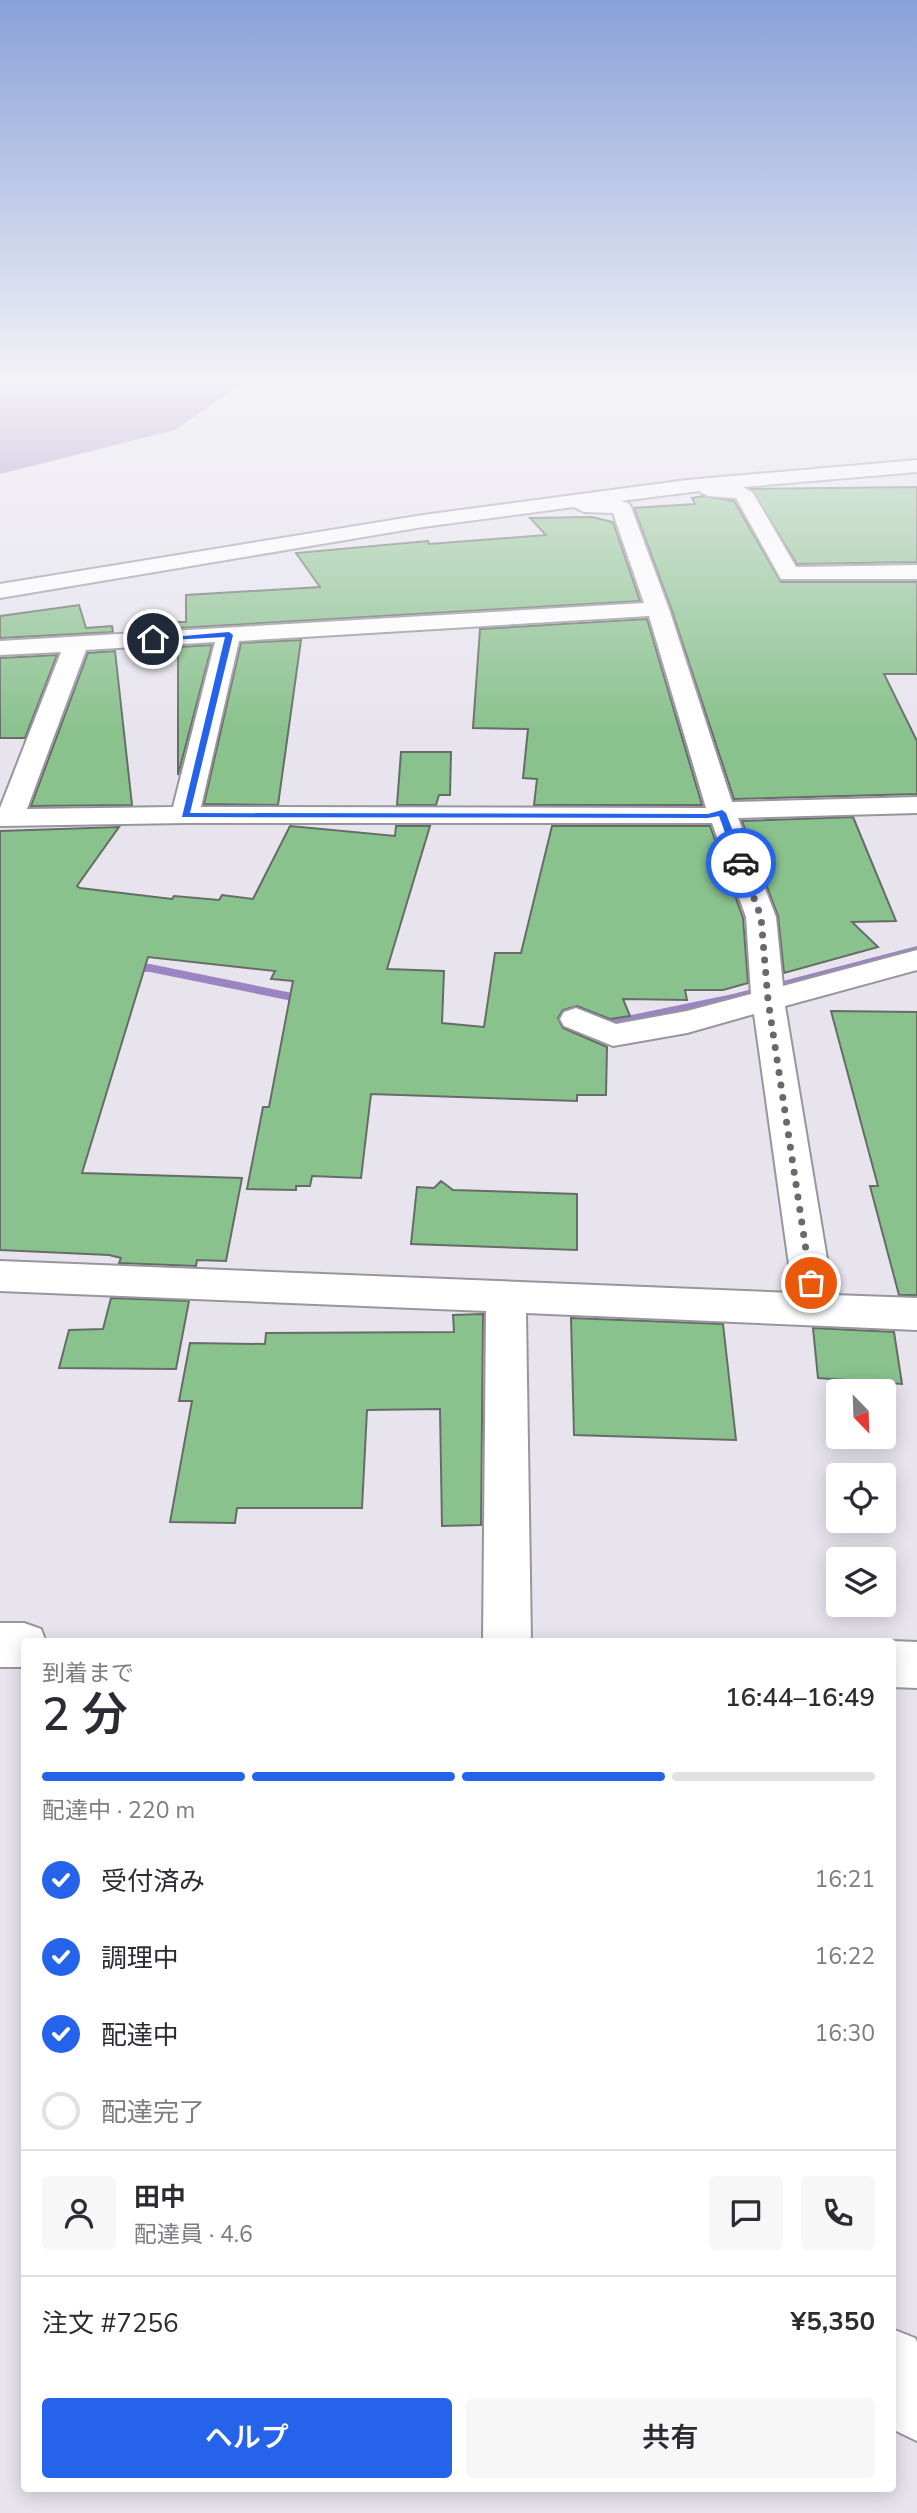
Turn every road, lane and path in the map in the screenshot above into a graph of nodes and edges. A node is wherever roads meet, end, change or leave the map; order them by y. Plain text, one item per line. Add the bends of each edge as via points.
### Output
1 (502, 496) edge
2 (613, 496) edge
3 (745, 496) edge
4 (543, 506) junction
5 (917, 572) edge
6 (0, 576) edge
7 (0, 591) edge
8 (658, 609) junction
9 (229, 635) junction
10 (76, 644) junction
11 (0, 648) edge
12 (917, 806) edge
13 (722, 813) junction
14 (185, 815) junction
15 (5, 818) edge
16 (917, 961) edge
17 (767, 989) junction
18 (576, 1019) dead end
19 (0, 1276) edge
20 (506, 1296) junction
21 (815, 1309) junction
22 (917, 1314) edge
23 (508, 1638) edge
24 (0, 1645) edge
25 (21, 1645) edge
26 (896, 1664) edge
27 (917, 1665) edge
28 (896, 2369) edge
29 (917, 2408) edge

1 - 6 main road
2 - 4 main road
3 - 5 main road via 789,575
4 - 7 main road via 409,523
4 - 8 main road via 621,507
8 - 9 main road
8 - 13 main road
9 - 10 main road
9 - 14 main road
10 - 11 main road
10 - 15 main road
12 - 13 main road
13 - 14 main road
13 - 17 main road via 761,917
14 - 15 main road
16 - 17 main road
17 - 18 main road via 687,1022 613,1035
17 - 21 main road
19 - 20 main road
20 - 21 main road
20 - 23 main road
21 - 22 main road
24 - 25 main road
26 - 27 main road
28 - 29 main road

